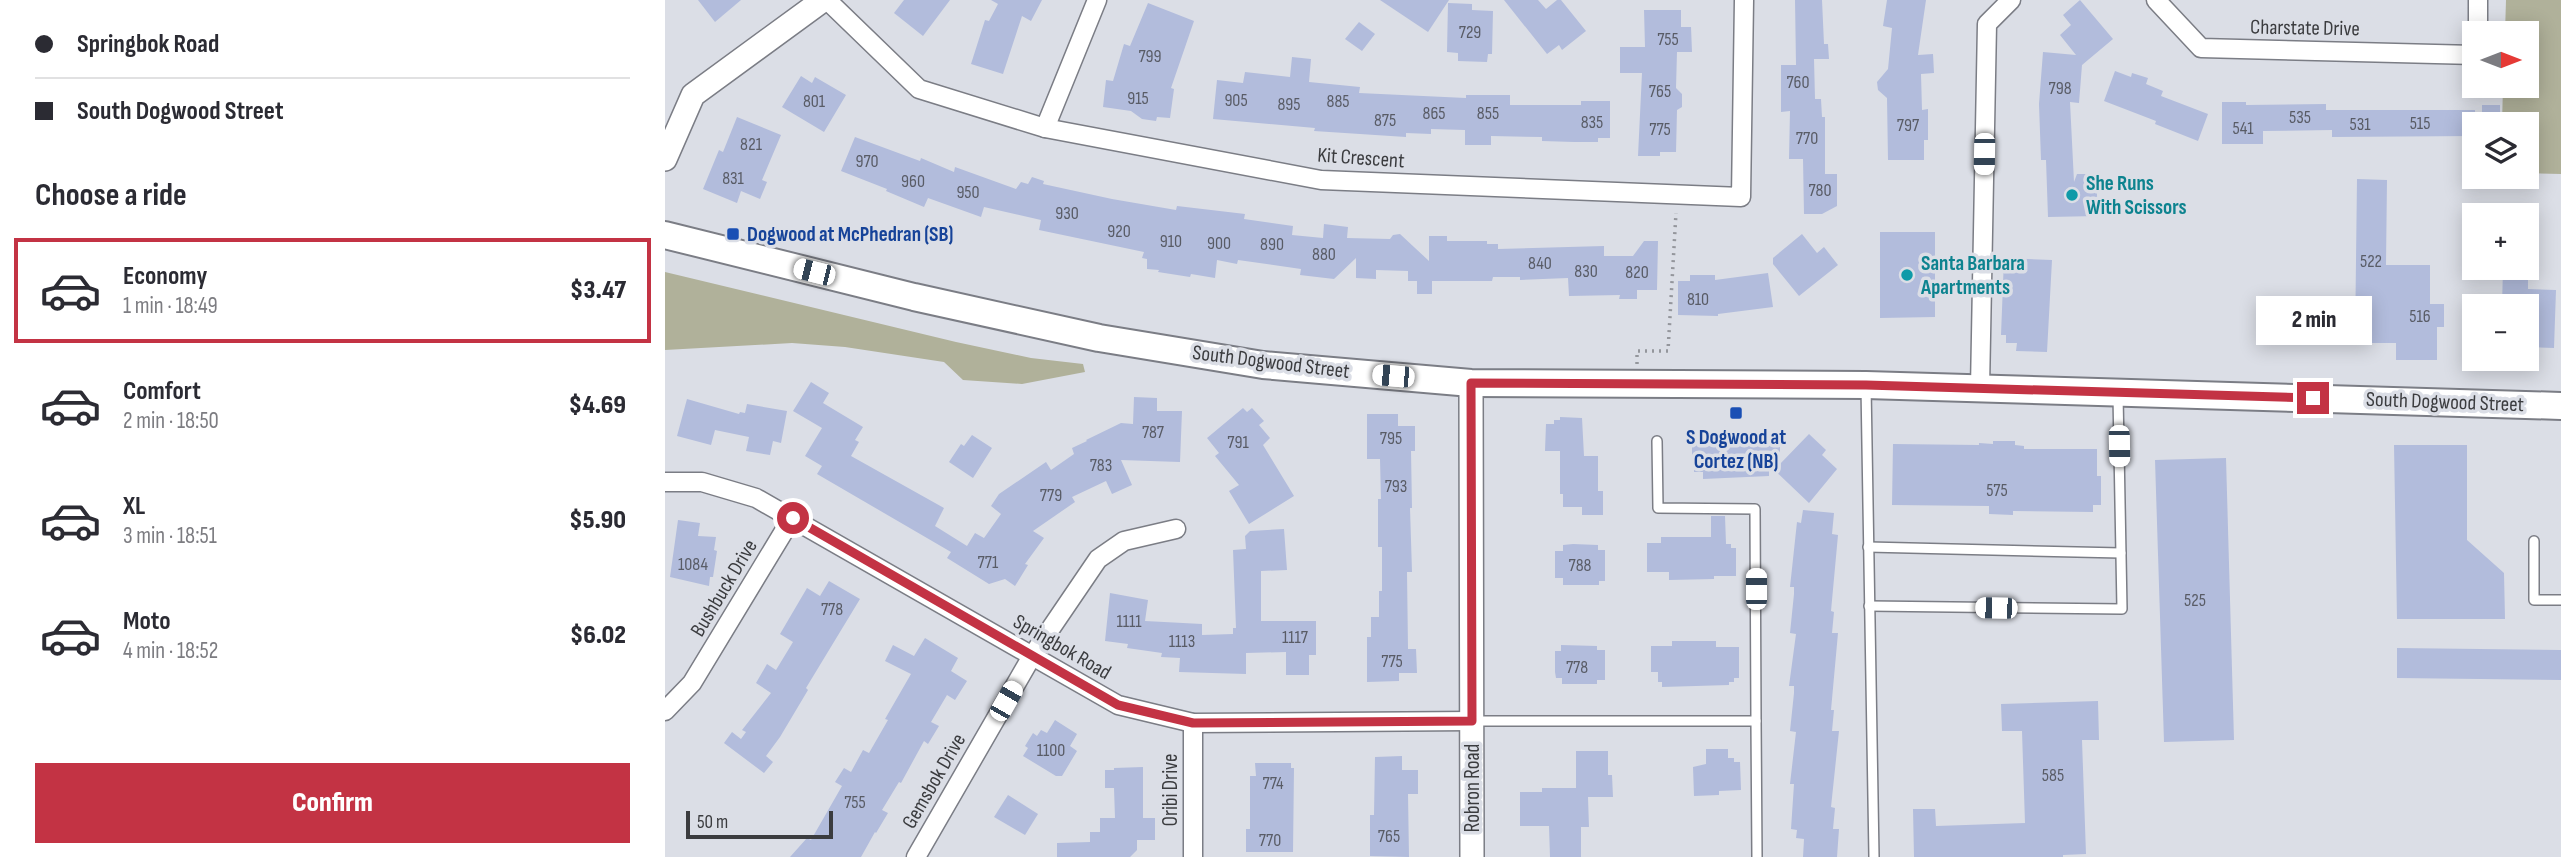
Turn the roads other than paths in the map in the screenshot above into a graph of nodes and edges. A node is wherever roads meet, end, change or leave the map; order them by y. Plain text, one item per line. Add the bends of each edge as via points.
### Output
1 (825, 0) edge
2 (1097, 0) edge
3 (1744, 0) edge
4 (2011, 0) edge
5 (2155, 0) edge
6 (2478, 0) edge
7 (2478, 21) edge
8 (2462, 55) edge
9 (1045, 128) junction
10 (665, 159) edge
11 (665, 235) edge
12 (1471, 383) junction
13 (1866, 385) junction
14 (1980, 388) junction
15 (2118, 392) junction
16 (2561, 407) edge
17 (1657, 441) dead end
18 (665, 482) edge
19 (793, 518) junction
20 (1176, 529) dead end
21 (2534, 541) dead end
22 (1868, 547) junction
23 (2121, 553) junction
24 (2561, 600) edge
25 (1869, 606) junction
26 (1032, 656) junction
27 (665, 711) edge
28 (1472, 721) junction
29 (1756, 721) junction
30 (1193, 723) junction
31 (916, 857) edge
32 (1193, 857) edge
33 (1472, 857) edge
34 (1757, 857) edge
35 (1874, 857) edge

1 - 9 street, Kit Crescent via 919,89
1 - 10 street via 693,95
2 - 9 street
3 - 9 street, Kit Crescent via 1741,197 1321,180
4 - 14 street via 1987,24
5 - 8 street, Charstate Drive via 2201,48
6 - 7 street
11 - 12 main road, South Dogwood Street via 1099,338 1263,365
12 - 13 main road, South Dogwood Street
12 - 28 street, Robron Road
13 - 14 main road, South Dogwood Street
13 - 22 lane
14 - 15 main road, South Dogwood Street
15 - 16 main road, South Dogwood Street
15 - 23 lane
17 - 29 lane via 1658,508 1755,509
18 - 19 street, Springbok Road via 702,482 756,498
19 - 26 street, Springbok Road
19 - 27 street, Bushbuck Drive via 692,683
20 - 26 street, Gemsbok Drive via 1124,541 1098,559
21 - 24 lane via 2534,600
22 - 23 lane
22 - 25 lane
23 - 25 lane via 2122,609
25 - 35 lane
26 - 30 street, Springbok Road via 1118,705
26 - 31 street, Gemsbok Drive
28 - 29 lane
28 - 30 street, Springbok Road
28 - 33 street, Robron Road
29 - 34 lane
30 - 32 street, Oribi Drive

